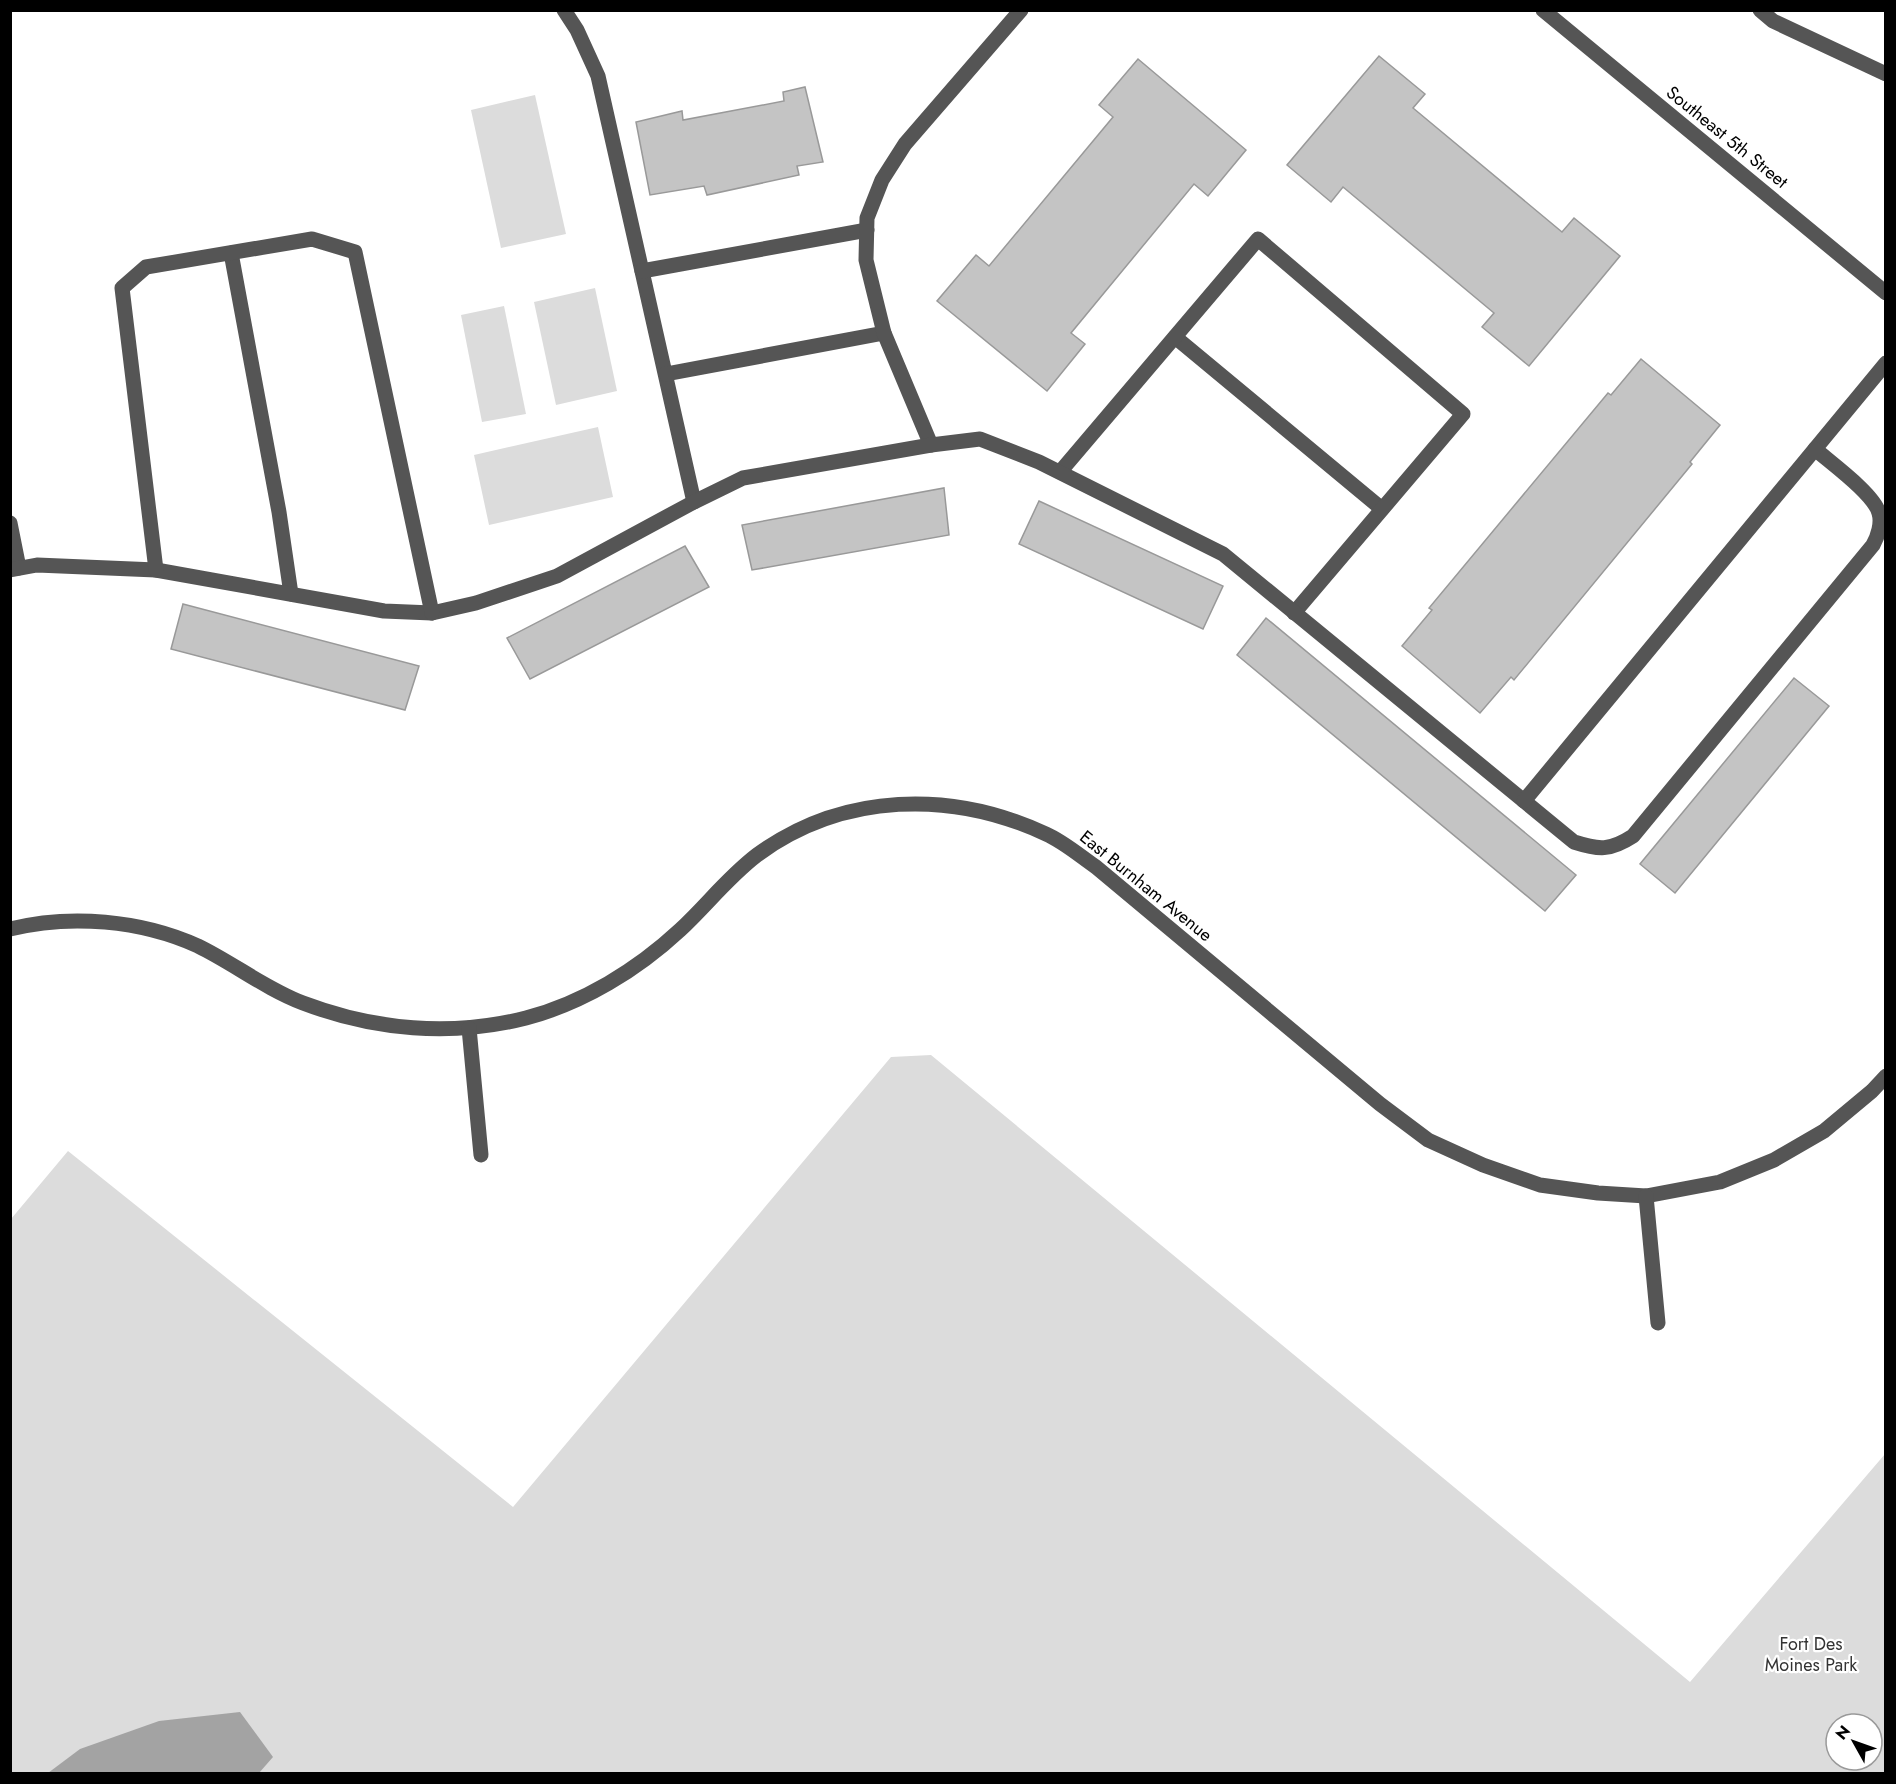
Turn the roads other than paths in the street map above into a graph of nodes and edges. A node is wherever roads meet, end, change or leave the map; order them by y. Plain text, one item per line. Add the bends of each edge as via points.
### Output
1 (564, 10) edge
2 (1021, 10) edge
3 (1543, 10) edge
4 (1760, 10) edge
5 (1886, 74) edge
6 (867, 230) junction
7 (231, 253) junction
8 (642, 271) junction
9 (1886, 293) edge
10 (884, 333) junction
11 (1175, 337) junction
12 (1886, 363) edge
13 (666, 374) junction
14 (931, 445) junction
15 (1815, 449) junction
16 (1060, 472) junction
17 (694, 502) junction
18 (1382, 509) junction
19 (10, 524) edge
20 (15, 569) edge
21 (156, 570) junction
22 (291, 594) junction
23 (432, 613) junction
24 (1294, 613) junction
25 (1524, 801) junction
26 (10, 928) edge
27 (469, 1028) junction
28 (1886, 1076) edge
29 (481, 1155) dead end
30 (1646, 1196) junction
31 (1658, 1323) dead end

1 - 8 street via 598,76
2 - 6 street via 905,144 882,180 867,218
3 - 9 street, Southeast 5th Street
4 - 5 street via 1773,21
6 - 8 street
6 - 10 street via 866,260
7 - 21 street via 146,267 122,288
7 - 22 street
7 - 23 street via 312,239 355,252
8 - 13 street
10 - 13 street
10 - 14 street
11 - 16 street
11 - 18 street
11 - 18 street via 1258,239 1463,414
12 - 15 street
13 - 17 street
14 - 16 street via 980,439
14 - 17 street via 743,478
15 - 25 street
15 - 25 street via 1874,504 1879,513 1873,545 1633,836 1617,846 1596,849 1574,842
16 - 24 street via 1223,554
17 - 23 street via 557,576
18 - 24 street
19 - 20 street
20 - 21 street via 37,565
21 - 22 street
22 - 23 street via 384,611
24 - 25 street
26 - 27 street, East Burnham Avenue via 90,921 146,929 196,945 300,1002 356,1020 411,1029
27 - 29 street
27 - 30 street, East Burnham Avenue via 526,1018 581,998 630,971 680,930 742,868 799,828 896,803 946,804 1000,815 1040,831 1096,867 1428,1140 1540,1185
28 - 30 street, East Burnham Avenue via 1824,1131 1774,1160 1720,1182
30 - 31 street

